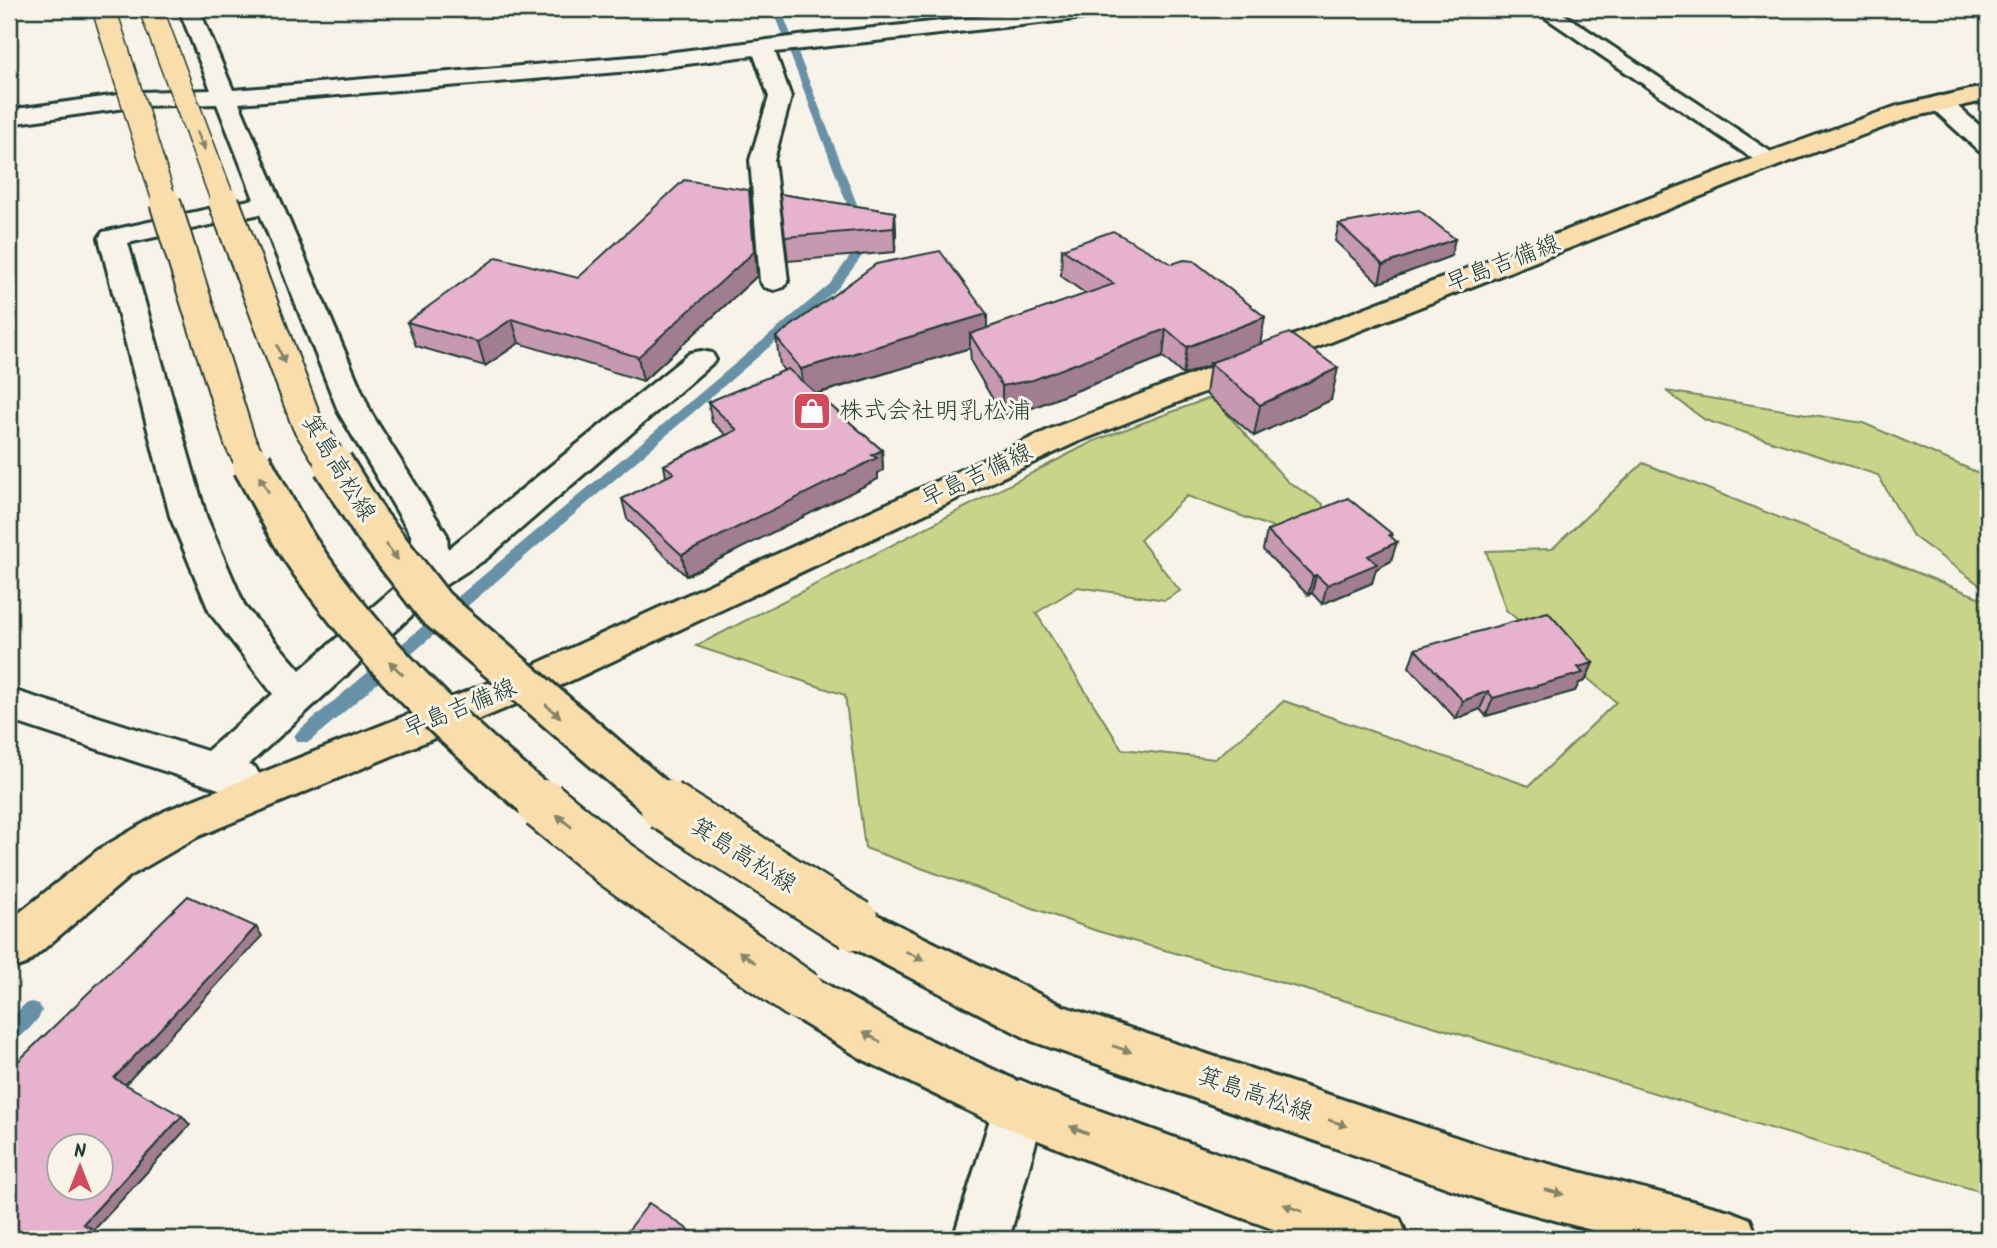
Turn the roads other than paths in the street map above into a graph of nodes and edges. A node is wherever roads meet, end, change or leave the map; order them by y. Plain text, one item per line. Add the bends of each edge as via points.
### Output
1 (104, 9) edge
2 (151, 9) edge
3 (189, 9) edge
4 (1112, 9) edge
5 (1542, 9) edge
6 (773, 46) junction
7 (1988, 93) edge
8 (227, 97) junction
9 (1940, 103) junction
10 (9, 117) edge
11 (1988, 146) edge
12 (1771, 160) junction
13 (270, 204) junction
14 (774, 281) dead end
15 (701, 360) dead end
16 (432, 576) junction
17 (299, 697) junction
18 (9, 704) edge
19 (214, 770) junction
20 (267, 788) junction
21 (9, 949) edge
22 (1020, 1106) junction
23 (981, 1239) edge
24 (1380, 1239) edge
25 (1730, 1239) edge

22 -> 1 main road, bridge via 880,1042 802,996 614,863 488,760 377,649 299,548 240,442
2 -> 25 main road, 箕島高松線, bridge via 307,423 369,522 435,607 674,814 855,925 1049,1024 1491,1176
3 - 8 street
4 - 6 street
5 - 12 street
6 - 8 street via 643,63
6 - 14 street via 780,97 762,160
7 - 9 main road, 早島吉備線
8 - 10 street via 140,99
8 - 13 street
9 - 11 street
9 - 12 main road, 早島吉備線 via 1905,111
12 - 20 main road, 早島吉備線 via 1065,435 550,674
13 - 16 street via 355,413 429,535
13 - 17 street via 113,238 188,516 229,613
15 - 16 street via 473,550
16 - 17 street
17 - 19 street
18 - 19 street
19 - 20 street
20 - 21 main road, 早島吉備線 via 181,824 114,863
22 - 23 street
24 -> 22 main road

